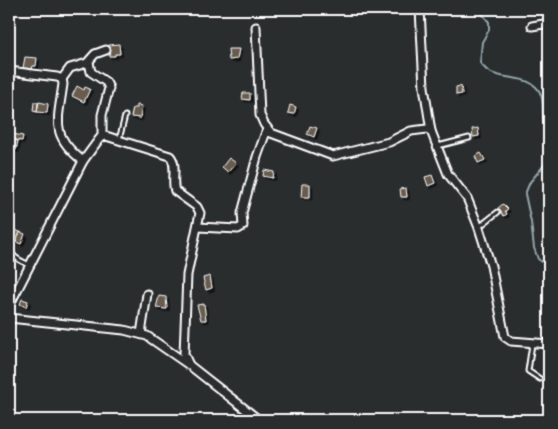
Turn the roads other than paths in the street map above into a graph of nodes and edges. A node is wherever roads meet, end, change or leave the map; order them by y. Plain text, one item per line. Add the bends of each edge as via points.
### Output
1 (420, 9) edge
2 (549, 24) edge
3 (256, 26) dead end
4 (532, 26) dead end
5 (106, 50) dead end
6 (89, 62) junction
7 (9, 71) edge
8 (62, 80) junction
9 (125, 116) dead end
10 (267, 129) junction
11 (431, 131) junction
12 (102, 137) junction
13 (469, 138) dead end
14 (119, 140) junction
15 (438, 146) junction
16 (84, 161) junction
17 (498, 212) dead end
18 (198, 227) junction
19 (479, 228) junction
20 (11, 242) dead end
21 (29, 265) junction
22 (146, 294) dead end
23 (9, 306) edge
24 (9, 318) edge
25 (141, 334) junction
26 (532, 343) junction
27 (549, 344) edge
28 (189, 365) junction
29 (540, 379) dead end
30 (259, 420) edge

1 - 11 street
2 - 4 street
3 - 10 street via 260,115
5 - 6 street via 95,54
6 - 8 street via 73,66
6 - 12 street via 91,72 109,88 102,115
7 - 8 street
8 - 16 street via 59,132 67,146
9 - 14 lane
10 - 11 street via 276,136 333,156 389,142 411,131
10 - 18 street via 242,213 242,226 238,229
11 - 15 street
12 - 14 street
12 - 16 street
13 - 15 lane
14 - 18 street via 172,157 174,191 199,210
15 - 19 street via 448,174 468,198
16 - 21 street
17 - 19 lane
18 - 28 street via 187,275 184,354
19 - 26 street via 503,333 511,341
20 - 21 lane via 12,255
21 - 23 street
22 - 25 street
24 - 25 street
25 - 28 street
26 - 27 street
26 - 29 lane via 528,371
28 - 30 street

